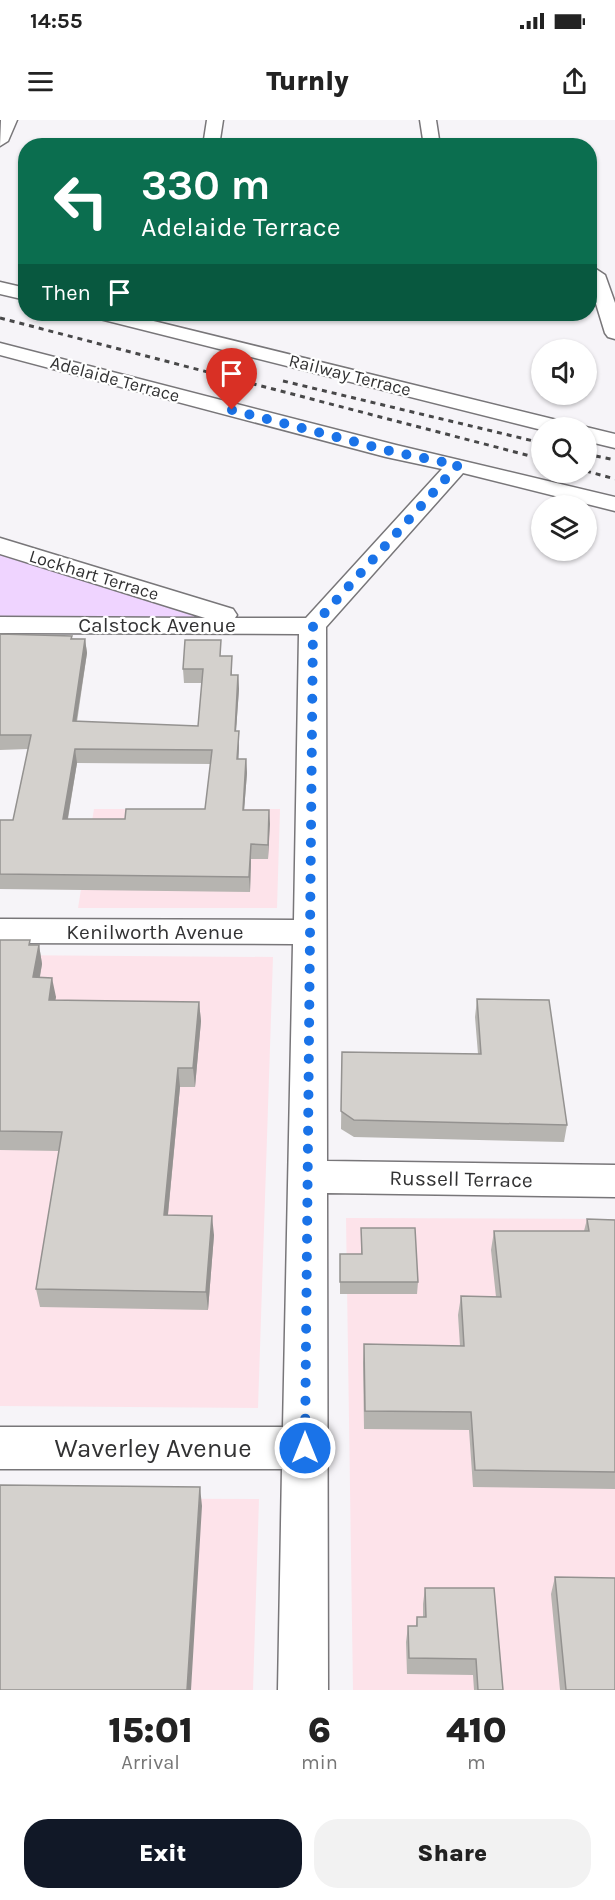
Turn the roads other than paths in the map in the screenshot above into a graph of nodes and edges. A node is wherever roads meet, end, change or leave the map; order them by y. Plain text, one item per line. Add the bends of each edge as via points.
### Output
1 (9, 120) edge
2 (215, 120) edge
3 (428, 120) edge
4 (212, 138) edge
5 (431, 138) edge
6 (0, 141) edge
7 (600, 275) edge
8 (0, 288) edge
9 (18, 292) edge
10 (131, 321) edge
11 (615, 333) edge
12 (0, 349) edge
13 (531, 421) edge
14 (597, 437) edge
15 (615, 441) edge
16 (458, 465) junction
17 (615, 504) edge
18 (0, 546) edge
19 (0, 625) edge
20 (257, 626) junction
21 (313, 626) junction
22 (0, 931) edge
23 (310, 932) junction
24 (308, 1177) junction
25 (615, 1181) edge
26 (0, 1448) edge
27 (305, 1448) junction
28 (303, 1690) edge

1 - 6 street
2 - 4 street
3 - 5 street
7 - 11 street
8 - 9 street
10 - 13 street, Railway Terrace
12 - 16 street, Adelaide Terrace via 394,452
14 - 15 street
16 - 17 street, Adelaide Terrace
16 - 21 street
18 - 20 street, Lockhart Terrace
19 - 20 street, Calstock Avenue
20 - 21 street, Calstock Avenue
21 - 23 street
22 - 23 street, Kenilworth Avenue
23 - 24 street
24 - 25 street, Russell Terrace
24 - 27 street
26 - 27 street, Waverley Avenue
27 - 28 street

